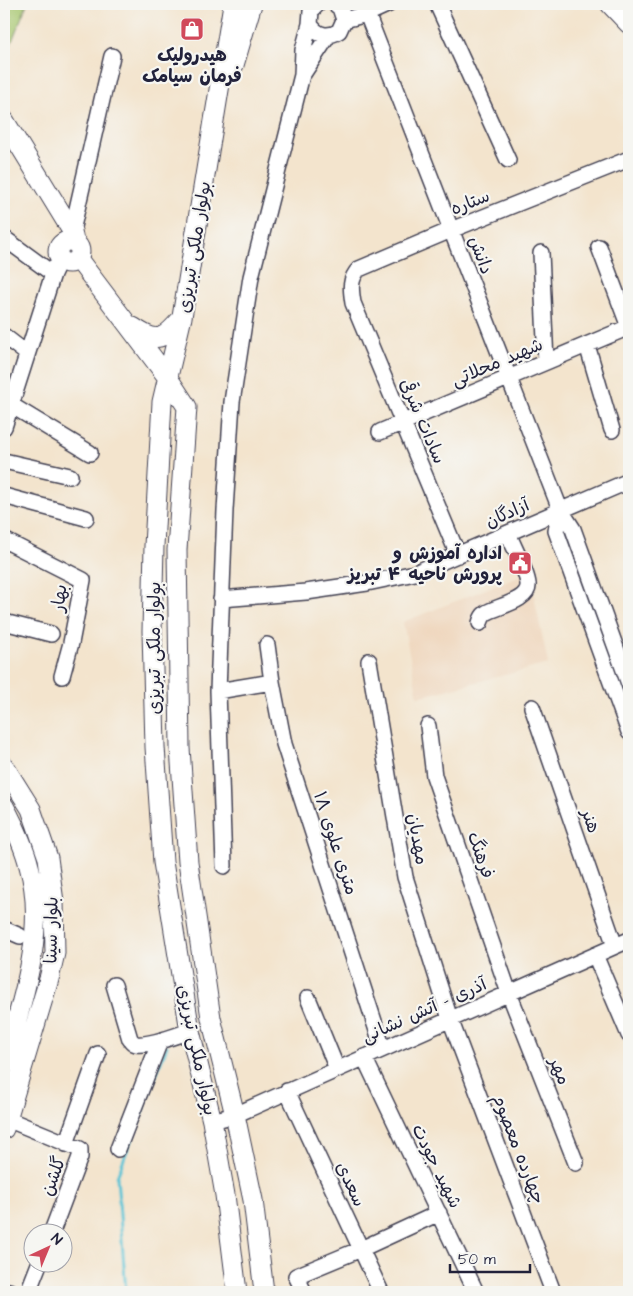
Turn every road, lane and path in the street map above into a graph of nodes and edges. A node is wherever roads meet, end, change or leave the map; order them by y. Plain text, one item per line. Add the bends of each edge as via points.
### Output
1 (233, 4) edge
2 (252, 4) edge
3 (335, 4) edge
4 (389, 4) edge
5 (437, 4) edge
6 (610, 4) edge
7 (311, 11) edge
8 (366, 14) junction
9 (344, 20) junction
10 (629, 24) edge
11 (328, 36) junction
12 (112, 56) dead end
13 (302, 75) junction
14 (4, 120) edge
15 (4, 135) edge
16 (209, 151) junction
17 (629, 159) edge
18 (508, 160) dead end
19 (451, 230) junction
20 (4, 238) edge
21 (600, 247) dead end
22 (67, 251) junction
23 (541, 253) dead end
24 (354, 302) joint
25 (182, 317) junction
26 (126, 322) junction
27 (629, 327) edge
28 (4, 336) edge
29 (138, 340) junction
30 (587, 345) junction
31 (26, 353) junction
32 (546, 362) junction
33 (509, 377) junction
34 (168, 378) junction
35 (162, 402) junction
36 (10, 405) junction
37 (403, 422) junction
38 (4, 426) edge
39 (612, 430) dead end
40 (380, 432) dead end
41 (90, 453) dead end
42 (4, 461) edge
43 (70, 476) dead end
44 (629, 481) edge
45 (4, 496) edge
46 (560, 510) junction
47 (86, 518) dead end
48 (508, 533) junction
49 (4, 540) edge
50 (458, 555) junction
51 (222, 598) junction
52 (4, 622) edge
53 (480, 623) dead end
54 (51, 634) dead end
55 (268, 645) dead end
56 (369, 661) dead end
57 (62, 676) dead end
58 (272, 682) junction
59 (629, 684) edge
60 (218, 691) junction
61 (532, 707) dead end
62 (428, 726) dead end
63 (629, 732) edge
64 (4, 766) edge
65 (4, 806) edge
66 (224, 866) dead end
67 (4, 929) edge
68 (20, 936) dead end
69 (629, 940) edge
70 (615, 946) junction
71 (596, 955) junction
72 (30, 975) junction
73 (49, 979) junction
74 (114, 985) dead end
75 (509, 993) junction
76 (308, 998) dead end
77 (450, 1019) junction
78 (190, 1031) junction
79 (629, 1035) edge
80 (160, 1040) junction
81 (383, 1049) junction
82 (98, 1054) dead end
83 (364, 1057) junction
84 (4, 1065) edge
85 (337, 1069) junction
86 (287, 1091) junction
87 (235, 1115) junction
88 (212, 1121) junction
89 (5, 1124) edge
90 (66, 1144) junction
91 (118, 1149) dead end
92 (576, 1164) dead end
93 (439, 1213) junction
94 (55, 1224) edge
95 (361, 1249) junction
96 (35, 1274) edge
97 (4, 1290) edge
98 (12, 1292) edge
99 (28, 1292) edge
100 (238, 1292) edge
101 (264, 1292) edge
102 (304, 1292) edge
103 (381, 1292) edge
104 (476, 1292) edge
105 (552, 1292) edge

1 - 16 main road, بولوار ملکی تبریزی
2 - 16 main road
3 - 9 street
4 - 8 street
5 - 18 street
6 - 10 main road
7 - 11 street via 318,33
7 - 13 street
8 - 9 street
8 - 19 street, دانش
9 - 11 street via 339,30
11 - 13 street
12 - 22 street
13 - 51 street via 251,277 243,325 232,402
14 - 22 main road
15 - 22 main road via 62,235
16 - 25 main road, بولوار ملکی تبریزی
17 - 19 street, ستاره
19 - 24 street, ستاره via 359,269 351,284
19 - 33 street, دانش
20 - 22 street
21 - 27 street
22 - 26 main road
22 - 31 street
23 - 32 street
24 - 37 street, سادات شرقی
25 - 26 main road via 170,332 158,338 151,338
25 - 34 main road, بولوار ملکی تبریزی
26 - 29 main road
27 - 30 street, شهید محلاتی
28 - 31 street
29 - 34 main road
29 - 35 main road
30 - 32 street, شهید محلاتی
30 - 39 street
31 - 36 street
32 - 33 street, شهید محلاتی
33 - 37 street, شهید محلاتی
33 - 46 street, دانش
34 - 35 main road, بولوار ملکی تبریزی
34 - 87 main road, بولوار ملکی تبریزی via 187,407 177,550 180,748 188,862 211,1018
35 - 78 main road, بولوار ملکی تبریزی via 154,546 155,747 163,862
36 - 38 street
36 - 41 street
37 - 40 street, شهید محلاتی
37 - 50 street, سادات شرقی
42 - 43 street
44 - 46 street, آزادگان
45 - 47 street
46 - 48 street, آزادگان
46 - 59 street, دانش via 573,529
46 - 63 street, دانش via 556,531
48 - 50 street, آزادگان
48 - 53 street via 529,586 522,597 485,614
49 - 57 street, بهار via 83,580
50 - 51 street, آزادگان via 415,573 367,583 306,592
51 - 60 street
52 - 54 street
55 - 58 street, ۱۸ متری علوی
56 - 77 street, مهدیان via 405,877
58 - 60 street
58 - 81 street, ۱۸ متری علوی via 284,744
60 - 66 street
61 - 70 street, هنر
62 - 75 street, فرهنگ via 434,776
64 - 73 main road, بلوار سینا via 31,809 48,858 54,902 55,953
65 - 72 main road, بلوار سینا via 30,867 36,904
67 - 68 street
69 - 70 street, آذرى - آتش نشانى
70 - 71 street, آذرى - آتش نشانى
71 - 75 street, آذرى - آتش نشانى
71 - 79 street
72 - 73 main road
72 - 84 main road, بلوار سینا
73 - 89 main road, بلوار سینا
74 - 80 street via 133,1043
75 - 77 street, آذرى - آتش نشانى
75 - 92 street, مهر
76 - 85 street
77 - 81 street, آذرى - آتش نشانى
77 - 105 street, چهارده معصوم
78 - 80 street
78 - 88 main road, بولوار ملکی تبریزی
80 - 91 street
81 - 83 street, آذرى - آتش نشانى
82 - 90 street
83 - 85 street, آذرى - آتش نشانى
83 - 93 street, شهید جودت
85 - 86 street, آذرى - آتش نشانى
86 - 87 street, آذرى - آتش نشانى
86 - 95 street, سعدی
87 - 88 street, آذرى - آتش نشانى
87 - 101 main road, بولوار ملکی تبریزی via 253,1200
88 - 100 main road, بولوار ملکی تبریزی
89 - 90 street, گلشن
90 - 94 street, گلشن via 80,1149 80,1157
93 - 95 street
93 - 104 street, شهید جودت
95 - 102 street via 296,1276
95 - 103 street, سعدی
96 - 99 street
97 - 98 street

